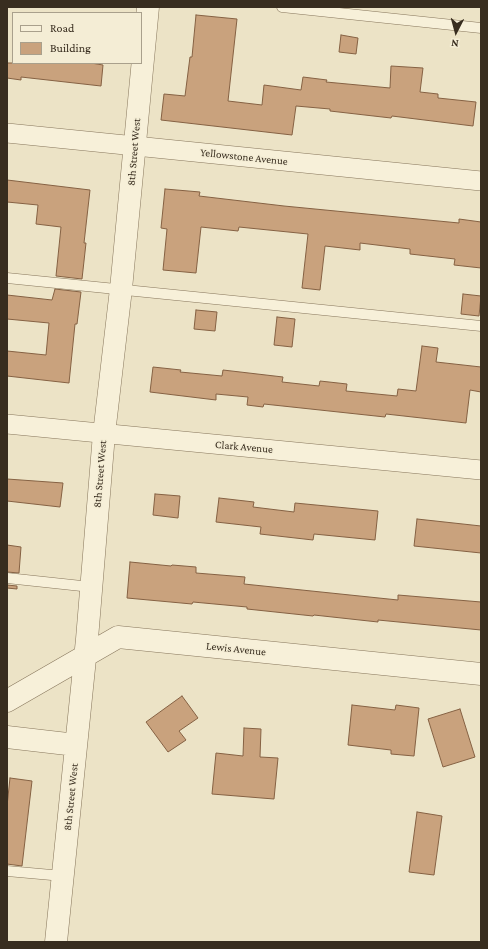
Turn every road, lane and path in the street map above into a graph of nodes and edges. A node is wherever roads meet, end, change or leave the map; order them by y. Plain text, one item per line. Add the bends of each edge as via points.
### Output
1 (148, 7) edge
2 (282, 7) edge
3 (481, 28) edge
4 (7, 133) edge
5 (134, 146) junction
6 (481, 181) edge
7 (7, 278) edge
8 (121, 289) junction
9 (481, 326) edge
10 (7, 424) edge
11 (104, 434) junction
12 (481, 470) edge
13 (7, 578) edge
14 (91, 588) junction
15 (85, 656) junction
16 (481, 674) edge
17 (7, 700) edge
18 (7, 738) edge
19 (76, 745) junction
20 (7, 871) edge
21 (63, 876) junction
22 (56, 942) edge

1 - 5 street, 8th Street West
2 - 3 lane
4 - 5 street, Yellowstone Avenue
5 - 6 street, Yellowstone Avenue
5 - 8 street, 8th Street West
7 - 8 lane
8 - 9 lane
8 - 11 street, 8th Street West
10 - 11 street, Clark Avenue
11 - 12 street, Clark Avenue
11 - 14 street, 8th Street West
13 - 14 lane
14 - 15 street, 8th Street West
15 - 16 street, Lewis Avenue via 118,637
15 - 17 street, Lewis Avenue
15 - 19 street, 8th Street West
18 - 19 street
19 - 21 street, 8th Street West
20 - 21 lane
21 - 22 street, 8th Street West

